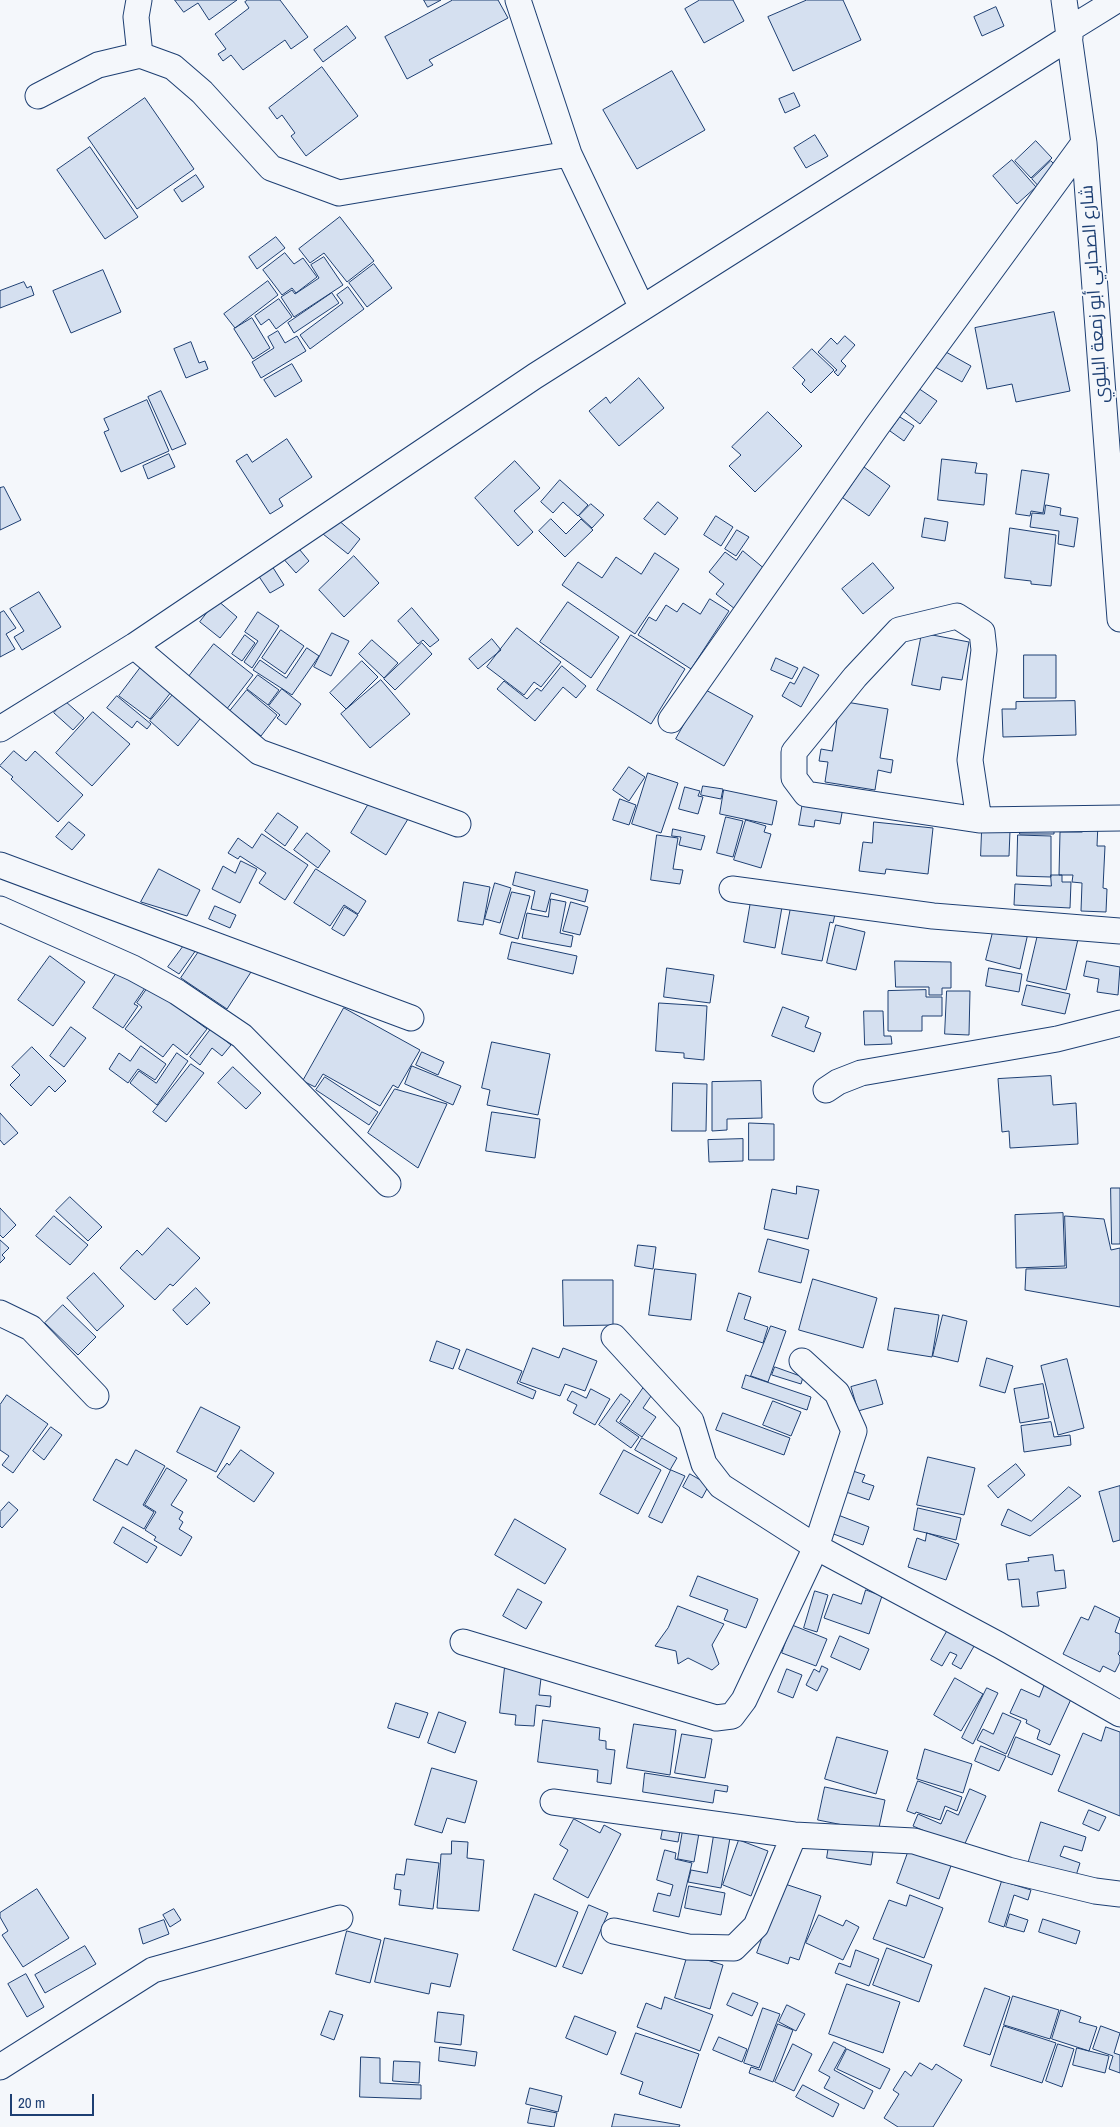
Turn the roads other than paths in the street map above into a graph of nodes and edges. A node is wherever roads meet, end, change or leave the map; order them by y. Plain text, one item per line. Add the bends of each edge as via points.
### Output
1 (139, 0) edge
2 (518, 0) edge
3 (1064, 0) edge
4 (1116, 0) edge
5 (1070, 33) junction
6 (140, 55) junction
7 (38, 96) dead end
8 (1084, 144) junction
9 (568, 154) junction
10 (642, 308) junction
11 (1120, 619) edge
12 (134, 646) junction
13 (671, 720) dead end
14 (0, 729) edge
15 (1120, 818) edge
16 (979, 820) junction
17 (458, 824) dead end
18 (0, 865) edge
19 (732, 889) dead end
20 (0, 909) edge
21 (1120, 931) edge
22 (411, 1018) dead end
23 (1120, 1023) edge
24 (826, 1090) dead end
25 (388, 1184) dead end
26 (0, 1314) edge
27 (614, 1337) dead end
28 (802, 1361) dead end
29 (96, 1396) dead end
30 (816, 1547) junction
31 (463, 1642) dead end
32 (1120, 1714) edge
33 (553, 1802) dead end
34 (794, 1835) junction
35 (1120, 1894) edge
36 (340, 1918) dead end
37 (614, 1931) dead end
38 (0, 2067) edge

1 - 6 street via 136,17
2 - 9 street
3 - 5 street, شارع الصحابي أبو زمعة البلوي
4 - 5 street
5 - 8 street, شارع الصحابي أبو زمعة البلوي
5 - 10 street
6 - 7 street via 98,65
6 - 9 street via 173,67 202,92 271,168 339,193
8 - 11 street, شارع الصحابي أبو زمعة البلوي
8 - 13 street via 877,426
9 - 10 street
10 - 12 street via 535,376
12 - 14 street
12 - 17 street via 260,752
15 - 16 street
16 - 16 street via 970,760 984,650 982,632 957,616 899,630 794,752 794,778 806,794
18 - 22 street
19 - 21 street via 933,916
20 - 25 street via 155,980 242,1036
23 - 24 street via 1057,1039 861,1073
26 - 29 street via 31,1328
27 - 30 street via 691,1422 704,1464 721,1486
28 - 30 street via 837,1393 854,1431
30 - 31 street via 744,1700 732,1716 716,1718
30 - 32 street
33 - 34 street
34 - 35 street via 914,1841 1008,1870
34 - 37 street via 756,1926 734,1948 688,1947
36 - 38 street via 153,1970

